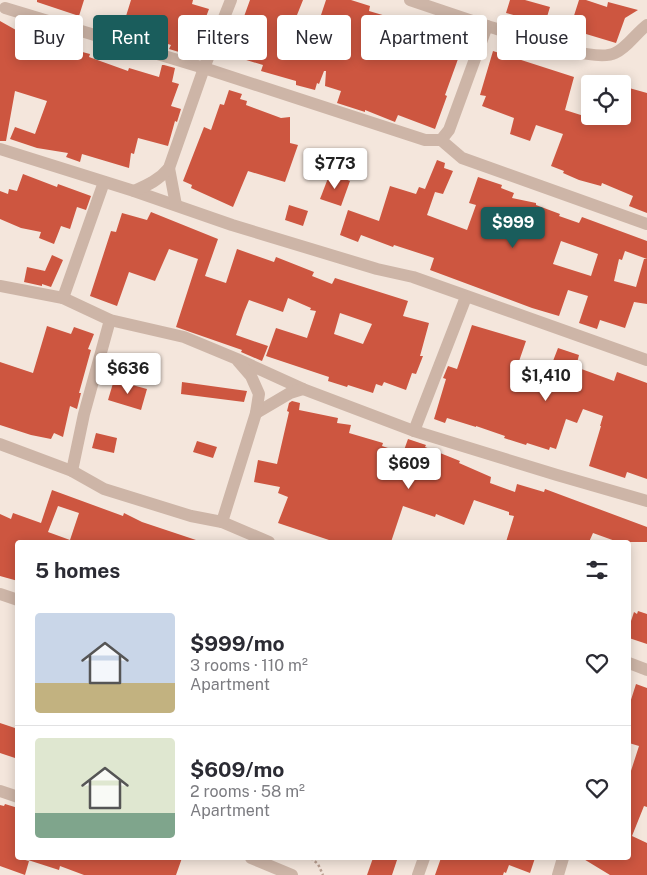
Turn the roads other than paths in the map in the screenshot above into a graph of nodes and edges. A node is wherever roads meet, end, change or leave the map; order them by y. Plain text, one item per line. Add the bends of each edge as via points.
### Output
1 (231, 0) edge
2 (410, 0) edge
3 (5, 8) dead end
4 (454, 15) edge
5 (647, 25) edge
6 (487, 26) edge
7 (475, 60) edge
8 (204, 68) junction
9 (441, 140) junction
10 (0, 149) edge
11 (169, 168) junction
12 (104, 182) junction
13 (134, 191) junction
14 (176, 205) junction
15 (647, 224) edge
16 (0, 286) edge
17 (466, 297) junction
18 (63, 298) junction
19 (110, 320) junction
20 (237, 359) junction
21 (647, 360) edge
22 (303, 389) junction
23 (256, 413) junction
24 (414, 430) junction
25 (0, 444) edge
26 (72, 471) junction
27 (647, 501) edge
28 (222, 522) junction
29 (264, 540) edge
30 (0, 594) edge
31 (15, 599) edge
32 (631, 664) edge
33 (647, 670) edge
34 (0, 791) edge
35 (15, 796) edge
36 (256, 860) edge
37 (423, 860) edge
38 (562, 860) edge
39 (292, 875) edge
40 (418, 875) edge
41 (558, 875) edge

1 - 8 street
2 - 4 street
3 - 8 street
5 - 6 street via 615,54 601,57
7 - 9 street via 449,130
8 - 9 street via 425,140
8 - 11 street
9 - 15 street via 462,158
10 - 12 street
11 - 13 street via 161,178
11 - 14 street
12 - 13 street
12 - 18 street
13 - 14 street
14 - 17 street
16 - 18 street
17 - 21 street
17 - 24 street
18 - 19 street
19 - 20 street via 184,337
19 - 26 street
20 - 22 street
20 - 23 street via 260,394
22 - 23 street
22 - 24 street
23 - 28 street
24 - 27 street
25 - 26 street
26 - 28 street via 104,489 191,516
28 - 29 street
30 - 31 street
32 - 33 street
34 - 35 street
36 - 39 street
37 - 40 street
38 - 41 street

